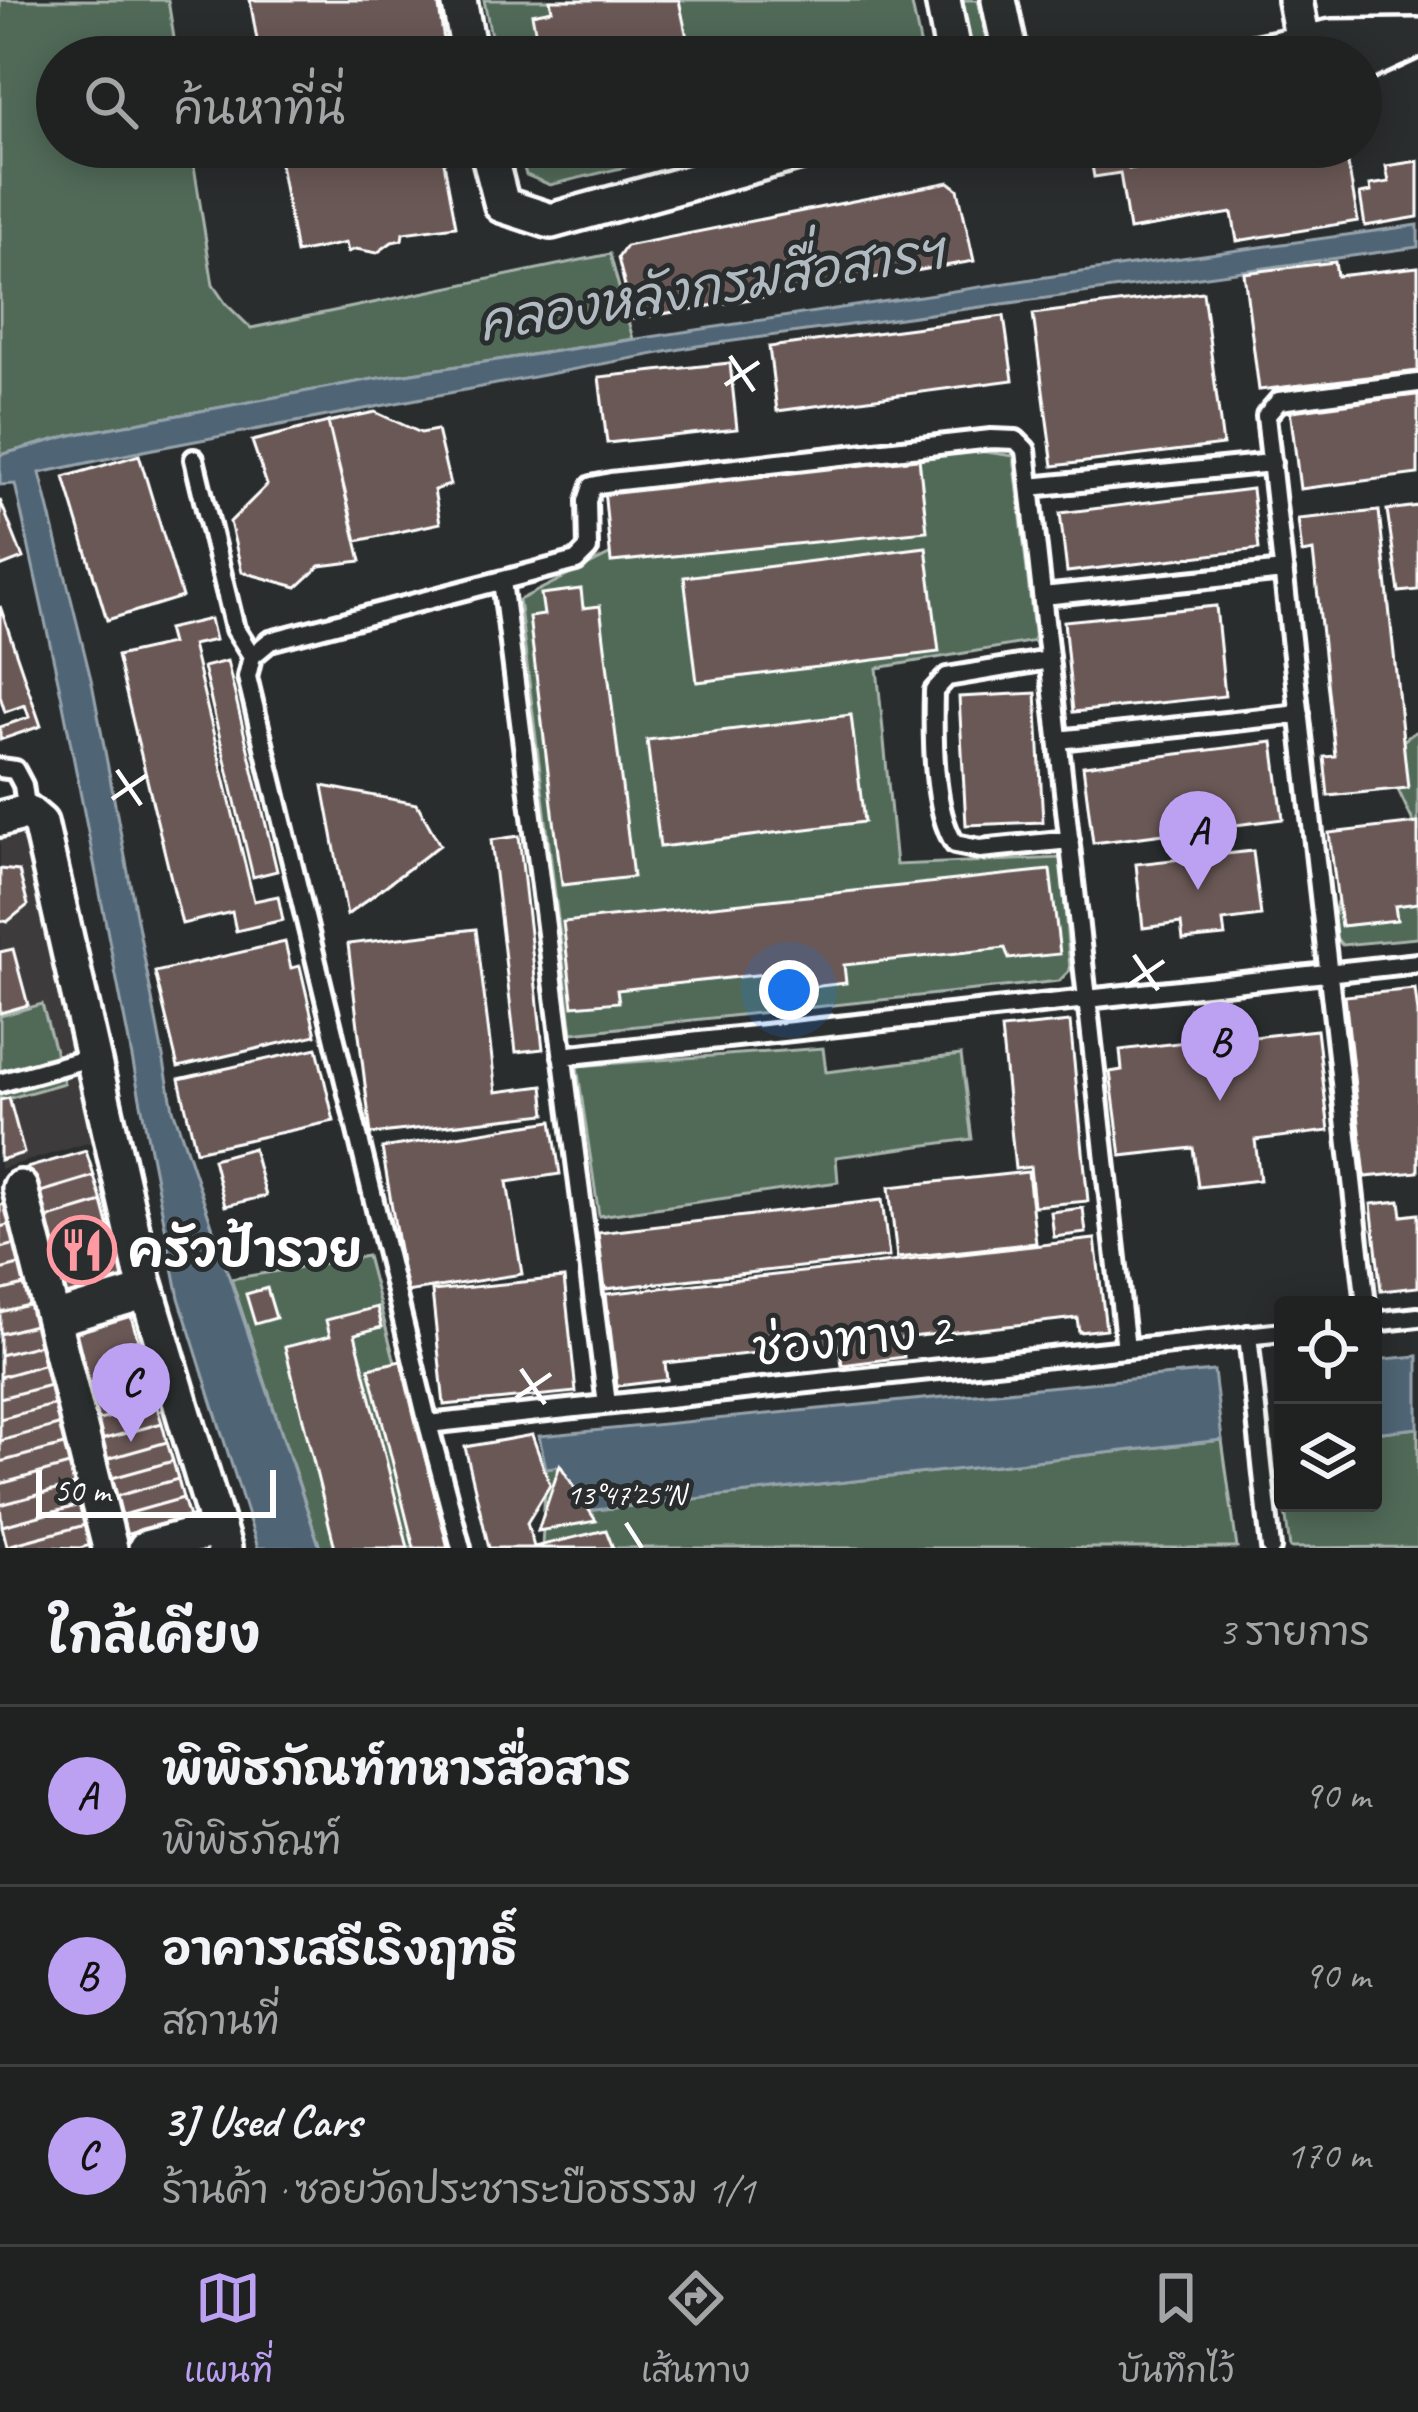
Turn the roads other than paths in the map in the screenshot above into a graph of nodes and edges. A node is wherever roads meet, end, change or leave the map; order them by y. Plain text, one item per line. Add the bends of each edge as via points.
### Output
1 (459, 0) edge
2 (944, 0) edge
3 (999, 0) edge
4 (1295, 0) edge
5 (466, 36) edge
6 (950, 36) edge
7 (1007, 36) edge
8 (1302, 36) edge
9 (1382, 38) edge
10 (1418, 38) edge
11 (1382, 55) edge
12 (492, 168) edge
13 (743, 168) edge
14 (1418, 382) edge
15 (194, 459) dead end
16 (1272, 463) junction
17 (1030, 487) junction
18 (1284, 571) junction
19 (502, 581) junction
20 (1043, 596) junction
21 (253, 656) junction
22 (1049, 660) junction
23 (1300, 714) junction
24 (1058, 740) junction
25 (0, 769) edge
26 (13, 816) edge
27 (1070, 840) junction
28 (1418, 963) edge
29 (1329, 972) junction
30 (1087, 999) junction
31 (562, 1056) junction
32 (93, 1057) junction
33 (0, 1083) edge
34 (20, 1188) dead end
35 (147, 1291) junction
36 (1365, 1296) edge
37 (1418, 1317) edge
38 (54, 1319) junction
39 (1382, 1321) edge
40 (1274, 1333) edge
41 (1248, 1335) junction
42 (1126, 1349) junction
43 (607, 1405) junction
44 (428, 1424) junction
45 (221, 1538) edge
46 (110, 1548) edge
47 (146, 1548) edge
48 (461, 1548) edge
49 (1271, 1548) edge

1 - 5 street
2 - 6 street
3 - 7 street
4 - 8 street
9 - 10 street
10 - 11 street
12 - 13 street via 502,205 551,221
14 - 16 lane via 1279,401 1267,416
15 - 21 lane via 235,629
16 - 17 lane
16 - 18 lane
17 - 19 lane via 1027,451 1016,440 991,439 611,482 592,487 588,549 576,561
17 - 20 lane
18 - 20 lane
18 - 23 lane
19 - 21 lane via 270,641
19 - 31 lane
20 - 22 lane
21 - 44 lane via 247,676
22 - 24 lane
22 - 27 lane via 947,677 934,691 933,744 955,844
23 - 24 lane
23 - 29 lane
24 - 27 lane
25 - 26 lane via 15,770 23,785
26 - 32 street via 40,824
27 - 30 lane
28 - 29 lane
29 - 30 lane
29 - 36 lane
30 - 31 lane
30 - 42 lane
31 - 43 lane
32 - 33 lane
32 - 35 street
34 - 38 street
35 - 38 street
35 - 45 street
37 - 39 lane
38 - 46 street
40 - 41 lane, ช่องทาง 2
41 - 42 lane, ช่องทาง 2
41 - 49 lane
42 - 43 lane, ช่องทาง 2
43 - 44 lane, ช่องทาง 2
44 - 48 lane
45 - 47 street

